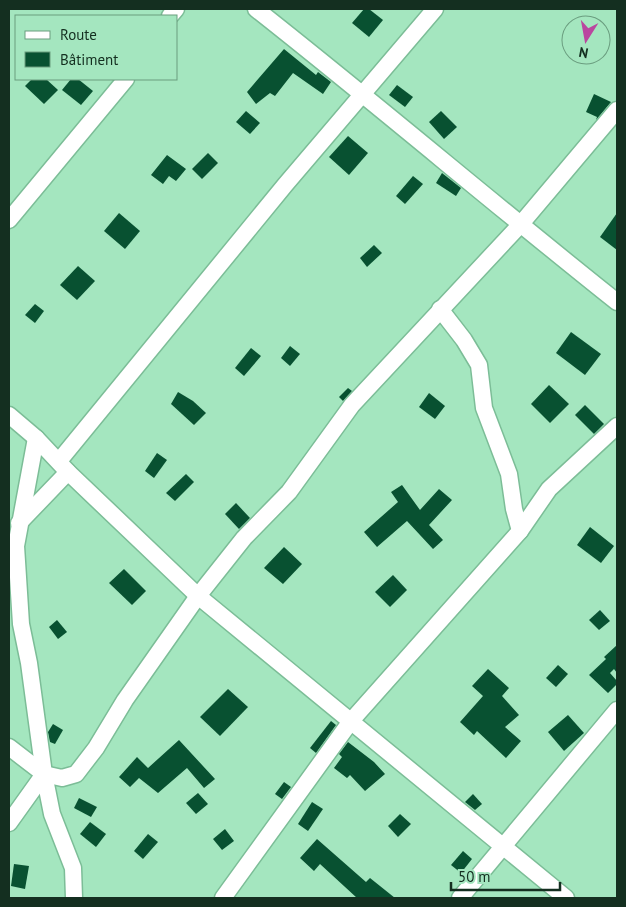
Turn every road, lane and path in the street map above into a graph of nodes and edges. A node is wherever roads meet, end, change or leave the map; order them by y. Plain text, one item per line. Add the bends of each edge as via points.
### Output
1 (256, 9) edge
2 (435, 9) edge
3 (125, 80) edge
4 (363, 92) junction
5 (617, 110) edge
6 (9, 220) edge
7 (520, 225) junction
8 (617, 302) edge
9 (440, 308) junction
10 (9, 415) edge
11 (617, 426) edge
12 (36, 438) junction
13 (64, 466) junction
14 (15, 526) edge
15 (520, 531) junction
16 (198, 596) junction
17 (617, 710) edge
18 (351, 721) junction
19 (9, 747) edge
20 (45, 782) junction
21 (9, 823) edge
22 (505, 848) junction
23 (74, 898) edge
24 (223, 898) edge
25 (460, 898) edge
26 (566, 898) edge

1 - 4 street
2 - 4 street
3 - 6 street
4 - 7 street
4 - 13 street via 143,356
5 - 7 street
7 - 8 street
7 - 9 street
9 - 15 street via 479,365 484,408 509,474
9 - 16 street via 352,405 289,492 244,538
10 - 12 street
11 - 15 street via 549,489
12 - 13 street
12 - 14 street
13 - 14 street
13 - 16 street
14 - 20 street via 21,624
15 - 18 street
16 - 18 street
16 - 20 street via 76,774
17 - 22 street
18 - 22 street
18 - 24 street
19 - 20 street
20 - 21 street
20 - 23 street via 52,814 73,868
22 - 25 street
22 - 26 street

